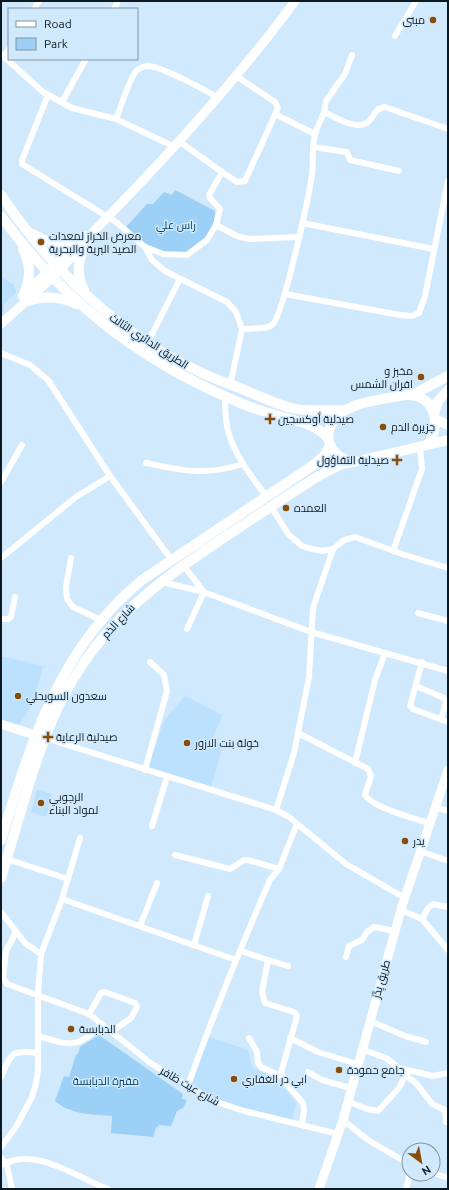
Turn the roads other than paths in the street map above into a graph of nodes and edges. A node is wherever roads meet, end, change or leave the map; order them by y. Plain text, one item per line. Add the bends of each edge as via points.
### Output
1 (293, 1) edge
2 (416, 1) edge
3 (395, 36) dead end
4 (352, 55) dead end
5 (2, 56) edge
6 (85, 60) edge
7 (236, 76) junction
8 (48, 95) junction
9 (219, 98) junction
10 (62, 102) junction
11 (324, 112) junction
12 (275, 114) junction
13 (116, 119) junction
14 (448, 129) edge
15 (315, 134) junction
16 (177, 145) junction
17 (313, 147) junction
18 (399, 171) dead end
19 (222, 172) junction
20 (448, 181) edge
21 (1, 195) edge
22 (446, 199) edge
23 (1, 216) edge
24 (108, 217) junction
25 (302, 223) junction
26 (216, 225) junction
27 (26, 230) junction
28 (16, 236) junction
29 (88, 236) junction
30 (298, 237) junction
31 (145, 247) junction
32 (434, 249) junction
33 (57, 267) junction
34 (49, 275) junction
35 (180, 279) junction
36 (285, 294) junction
37 (88, 298) junction
38 (25, 299) junction
39 (80, 306) junction
40 (112, 318) junction
41 (1, 324) edge
42 (106, 327) junction
43 (242, 329) junction
44 (148, 342) junction
45 (1, 353) edge
46 (448, 376) edge
47 (230, 386) junction
48 (448, 390) edge
49 (414, 394) junction
50 (225, 396) junction
51 (342, 410) junction
52 (435, 416) junction
53 (448, 425) edge
54 (448, 440) edge
55 (329, 442) junction
56 (22, 445) dead end
57 (425, 445) junction
58 (354, 462) junction
59 (146, 463) dead end
60 (243, 464) junction
61 (110, 476) junction
62 (1, 482) edge
63 (266, 496) junction
64 (271, 507) junction
65 (333, 549) junction
66 (393, 551) junction
67 (1, 558) edge
68 (71, 558) dead end
69 (172, 559) junction
70 (183, 565) junction
71 (448, 568) edge
72 (160, 582) junction
73 (204, 592) junction
74 (15, 597) dead end
75 (418, 613) dead end
76 (1, 619) edge
77 (101, 620) junction
78 (448, 621) edge
79 (187, 629) dead end
80 (311, 632) junction
81 (385, 653) junction
82 (150, 662) dead end
83 (422, 662) junction
84 (448, 671) edge
85 (416, 686) junction
86 (441, 720) junction
87 (448, 722) edge
88 (1, 724) edge
89 (298, 733) junction
90 (40, 737) junction
91 (355, 763) junction
92 (145, 770) junction
93 (448, 770) edge
94 (167, 777) junction
95 (434, 807) junction
96 (276, 810) junction
97 (448, 811) edge
98 (429, 823) junction
99 (297, 824) junction
100 (152, 826) dead end
101 (80, 838) dead end
102 (1, 840) edge
103 (420, 851) junction
104 (174, 855) dead end
105 (7, 859) junction
106 (448, 862) edge
107 (279, 869) junction
108 (1, 878) edge
109 (68, 879) junction
110 (157, 883) dead end
111 (208, 896) dead end
112 (405, 898) junction
113 (62, 899) junction
114 (448, 907) edge
115 (401, 910) junction
116 (1, 912) edge
117 (422, 919) junction
118 (140, 926) junction
119 (395, 931) junction
120 (16, 932) junction
121 (194, 945) junction
122 (448, 950) edge
123 (241, 951) junction
124 (41, 954) junction
125 (346, 957) dead end
126 (236, 960) junction
127 (268, 960) junction
128 (288, 966) dead end
129 (38, 995) junction
130 (89, 1014) junction
131 (370, 1021) junction
132 (102, 1024) junction
133 (111, 1032) junction
134 (38, 1036) junction
135 (249, 1038) dead end
136 (290, 1038) junction
137 (426, 1042) dead end
138 (362, 1049) junction
139 (37, 1053) junction
140 (357, 1064) junction
141 (308, 1072) dead end
142 (407, 1073) junction
143 (448, 1073) edge
144 (1, 1076) edge
145 (282, 1077) junction
146 (188, 1085) junction
147 (350, 1088) junction
148 (347, 1101) junction
149 (343, 1120) junction
150 (446, 1122) dead end
151 (302, 1125) junction
152 (338, 1134) junction
153 (1, 1147) edge
154 (401, 1159) edge
155 (2, 1163) edge
156 (12, 1189) edge
157 (108, 1189) edge
158 (319, 1189) edge

1 - 7 street
2 - 3 street
4 - 11 street via 345,74 326,101
5 - 8 street
6 - 10 street
7 - 9 street
7 - 12 street via 275,102 278,108
8 - 10 street
8 - 24 street via 22,164
9 - 13 street via 174,75 146,66 134,74
9 - 16 street
10 - 13 street via 76,109
11 - 14 street via 350,123 363,124 369,121 378,109 385,107
11 - 15 street
12 - 15 street
12 - 19 street via 245,181 237,182
13 - 16 street
15 - 17 street
16 - 19 street
16 - 24 street
17 - 18 street via 346,152 350,160
17 - 25 street via 312,174
19 - 26 street via 209,195 220,209
20 - 22 street
21 - 27 main road, الطريق الدائري الثالث
22 - 32 street
23 - 28 main road, الطريق الدائري الثالث
24 - 29 street
24 - 31 street
25 - 30 street
25 - 32 street
26 - 30 street via 249,239
26 - 31 street via 204,243 185,255 162,254
27 - 29 main road via 58,245 72,243
27 - 33 main road, الطريق الدائري الثالث
28 - 34 main road, الطريق الدائري الثالث
28 - 38 main road via 29,268
29 - 33 street
29 - 37 main road via 78,267 80,280
30 - 36 street
31 - 35 street via 158,265
32 - 36 street via 422,308 419,313 412,316
33 - 34 street
33 - 37 main road, الطريق الدائري الثالث
34 - 38 street
34 - 39 main road, الطريق الدائري الثالث
35 - 43 street via 227,302 236,312
35 - 44 street
36 - 43 street via 275,323
37 - 40 main road, الطريق الدائري الثالث
38 - 39 main road via 48,297
38 - 41 street
39 - 42 main road, الطريق الدائري الثالث
40 - 42 main road
40 - 44 main road, الطريق الدائري الثالث
42 - 50 main road, الطريق الدائري الثالث via 187,380
43 - 47 street
44 - 47 main road, الطريق الدائري الثالث via 198,373
45 - 61 street via 30,365 44,375
46 - 49 main road, الطريق الدائري الثالث
47 - 51 main road, الطريق الدائري الثالث via 291,408
48 - 52 main road via 438,401
49 - 51 main road, الطريق الدائري الثالث
49 - 52 main road via 426,401
50 - 55 main road, الطريق الدائري الثالث via 313,426
50 - 60 street via 228,431
51 - 55 main road, شارع الدَم via 332,421
52 - 53 main road
52 - 57 main road via 434,432
54 - 57 main road
55 - 58 main road, الطريق الدائري الثالث via 341,458
55 - 63 main road, شارع الدَم via 324,456
56 - 62 street
57 - 58 main road, شارع الدَم
57 - 66 street via 422,470
58 - 64 main road, شارع الدَم via 332,468
59 - 60 street via 194,472 213,471
60 - 63 street
61 - 67 street via 76,497
61 - 69 street
63 - 69 main road, شارع الدَم
64 - 65 street via 289,535 302,546 317,550
64 - 70 main road, شارع الدَم
65 - 66 street via 344,540 355,537
65 - 80 street via 313,608
66 - 71 street
68 - 77 street via 66,587 67,599 73,607
69 - 77 main road, شارع الدَم via 132,589
70 - 72 main road, شارع الدَم
70 - 73 street
72 - 73 street
72 - 90 main road, شارع الدَم via 120,617 83,663
73 - 79 street
73 - 80 street
74 - 76 street via 11,618
75 - 78 street
77 - 90 main road, شارع الدَم via 65,673 42,717
80 - 81 street
80 - 89 street via 309,677
81 - 83 street
81 - 91 street via 375,680
82 - 92 street via 164,675 167,691
83 - 84 street
83 - 85 street
85 - 86 street via 444,698 446,702
85 - 86 street via 410,707
86 - 87 street
88 - 90 street
89 - 91 street
89 - 96 street
90 - 92 street
90 - 102 main road, شارع الدَم
90 - 105 main road, شارع الدَم
91 - 98 street via 368,769 371,774 366,798
92 - 94 street
93 - 95 street, طريق يِدِّرْ
94 - 96 street
94 - 100 street
95 - 97 street
95 - 98 street, طريق يِدِّرْ
96 - 99 street
98 - 103 street, طريق يِدِّرْ
99 - 107 street
99 - 112 street via 346,864
101 - 109 street
103 - 106 street
103 - 112 street, طريق يِدِّرْ
104 - 107 street via 230,869 248,860
105 - 108 main road, شارع الدَم
105 - 109 street
107 - 123 street via 271,877
109 - 113 street
110 - 118 street
111 - 121 street
112 - 115 street, طريق يِدِّرْ
113 - 118 street
113 - 124 street
114 - 117 street via 433,904
115 - 117 street
115 - 119 street, طريق يِدِّرْ
116 - 120 street
117 - 122 street
118 - 121 street
119 - 125 street via 378,927 370,929 362,940 348,946
119 - 131 street, طريق يِدِّرْ
120 - 124 street via 28,946
120 - 129 street, شارع عيت ظافر via 5,956 3,980 11,986
121 - 126 street
123 - 126 street
123 - 127 street
124 - 129 street
126 - 146 street
127 - 128 street
127 - 136 street via 262,998 264,1003 296,1013 297,1018
129 - 130 street, شارع عيت ظافر
129 - 134 street
130 - 132 street, شارع عيت ظافر
130 - 133 street via 101,993 105,992 135,1003 137,1007 131,1018
131 - 137 street
131 - 138 street, طريق يِدِّرْ
132 - 133 street, شارع عيت ظافر
132 - 134 street via 88,1037 75,1043 62,1044
133 - 146 street, شارع عيت ظافر via 152,1064
134 - 139 street
135 - 145 street via 257,1052 261,1067
136 - 140 street via 318,1052
136 - 145 street
138 - 140 street, طريق يِدِّرْ
138 - 142 street via 386,1058
139 - 144 street via 14,1053
139 - 153 street via 38,1070 33,1093 16,1127
140 - 147 street, طريق يِدِّرْ
141 - 147 street via 322,1080
142 - 143 street via 433,1076
142 - 148 street via 399,1088 378,1111
142 - 150 street via 432,1104 444,1110
145 - 151 street via 303,1103
146 - 151 street, شارع عيت ظافر via 222,1104
147 - 148 street, طريق يِدِّرْ
148 - 149 street, طريق يِدِّرْ
149 - 152 street, طريق يِدِّرْ
149 - 154 street via 368,1140
151 - 152 street, شارع عيت ظافر
152 - 158 street, طريق يِدِّرْ
155 - 156 street via 10,1177
155 - 157 street via 19,1159 41,1160

